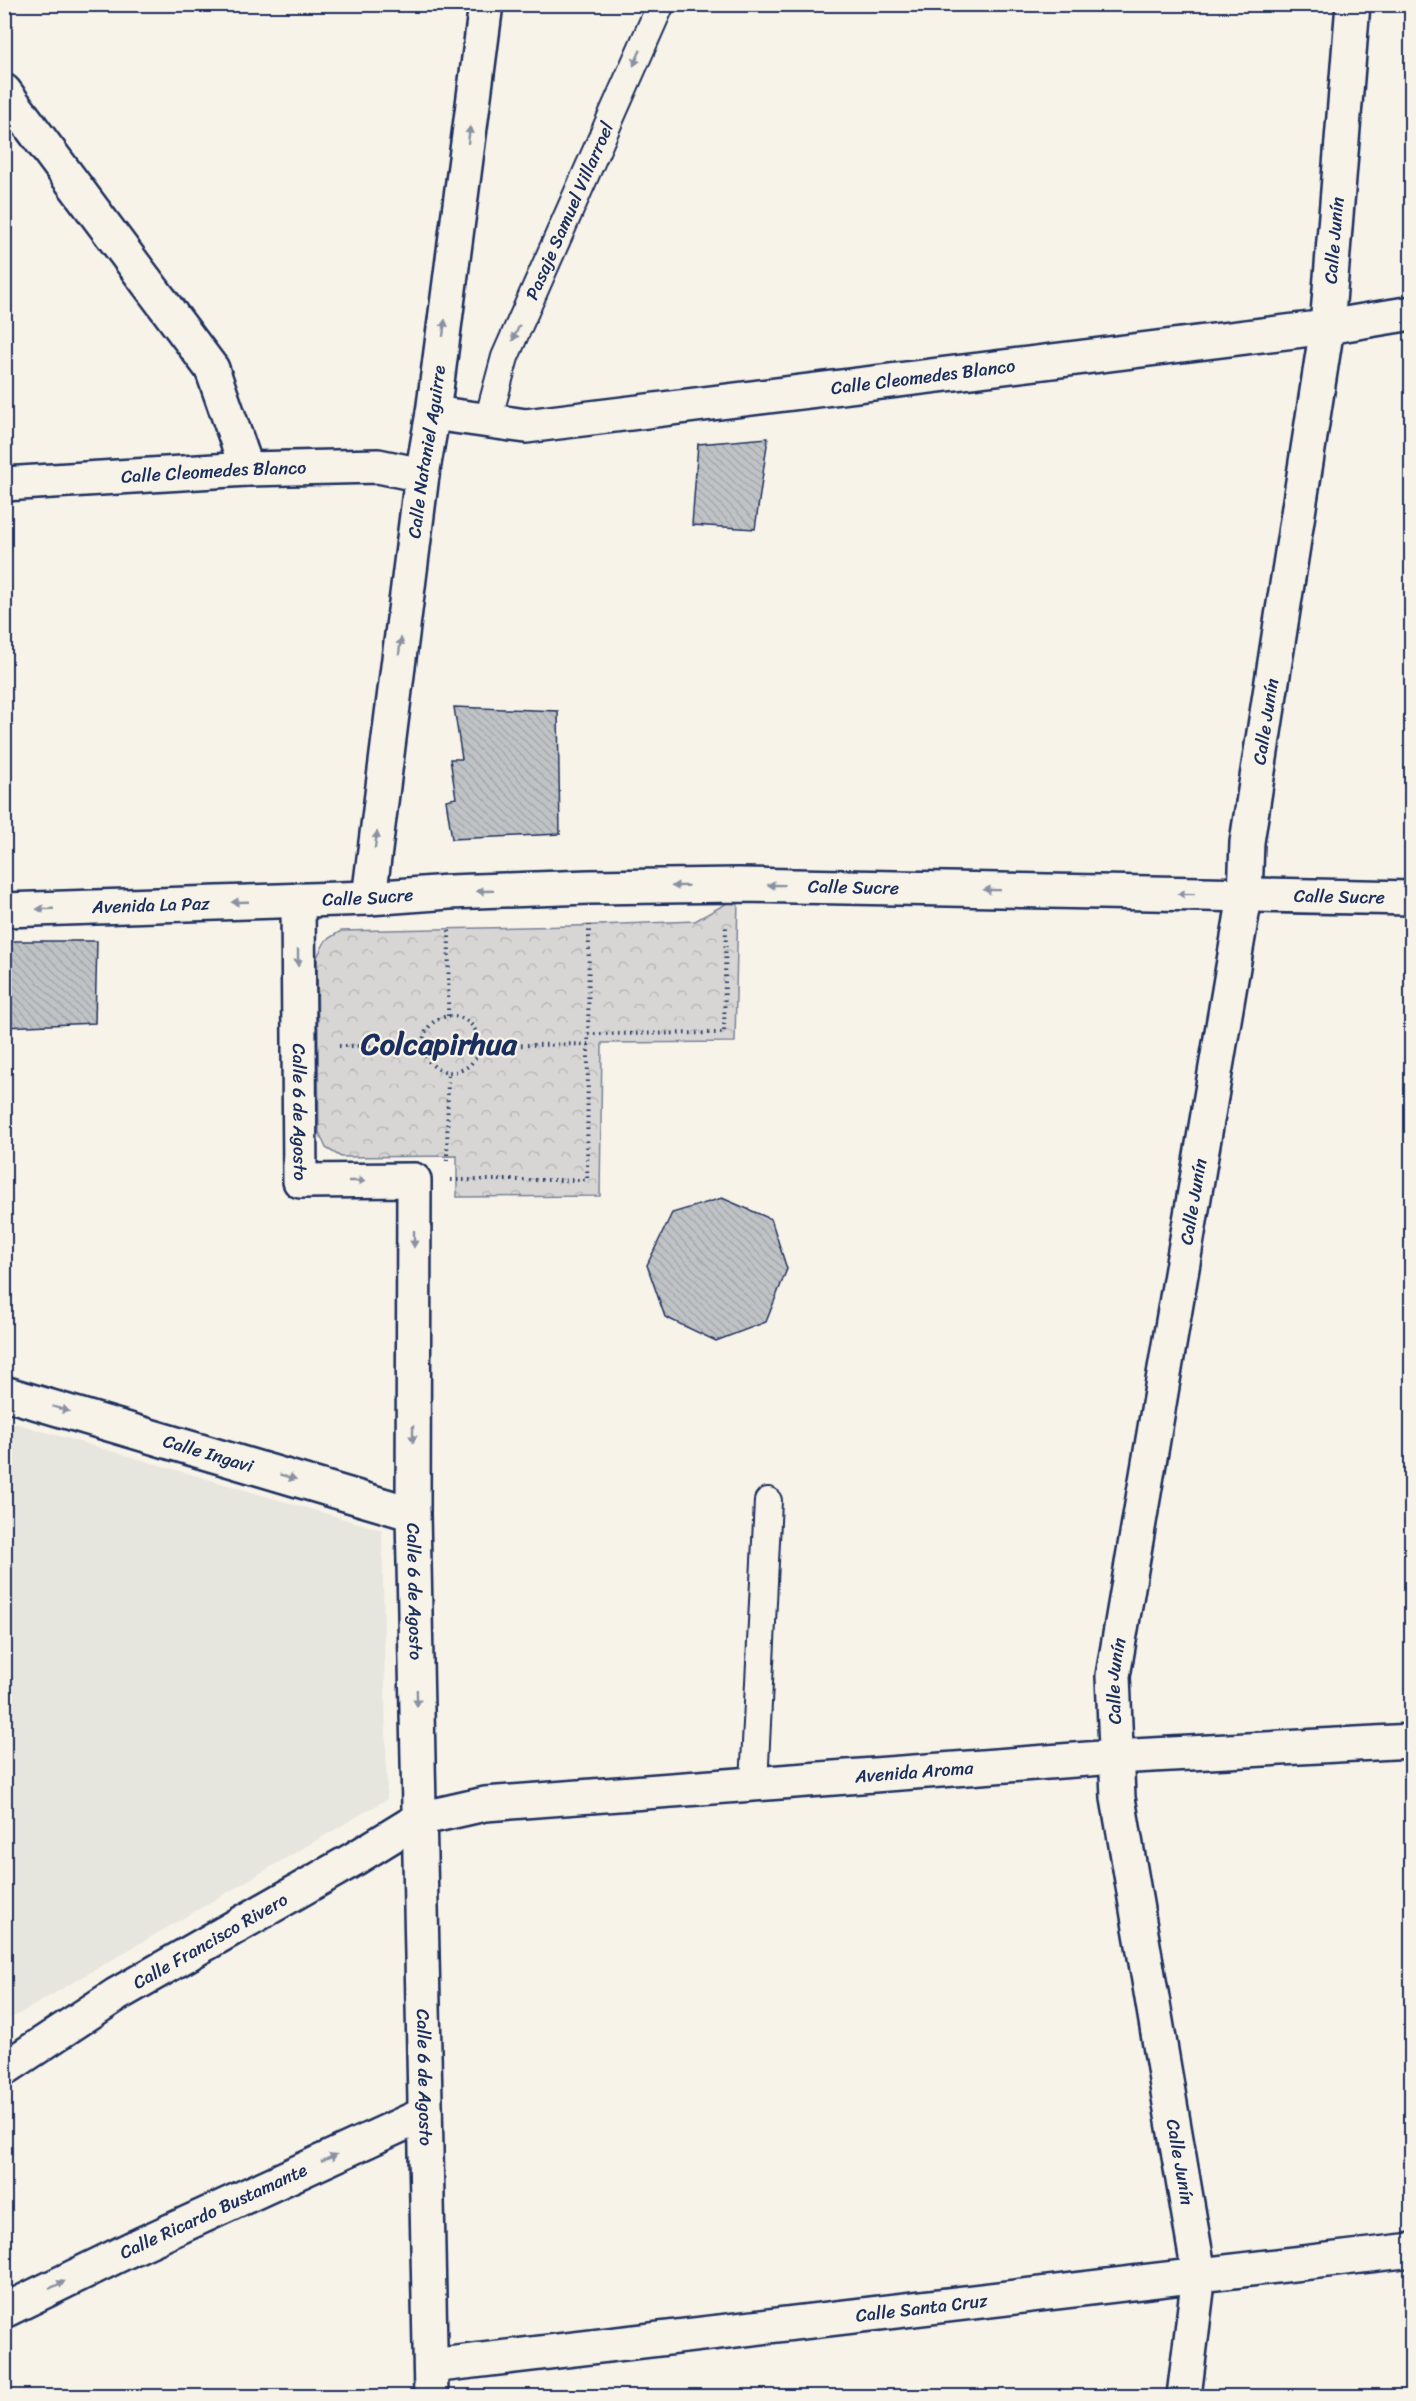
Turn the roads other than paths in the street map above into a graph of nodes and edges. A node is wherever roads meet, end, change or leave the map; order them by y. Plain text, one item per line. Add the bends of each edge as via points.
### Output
1 (486, 4) edge
2 (660, 4) edge
3 (1353, 4) edge
4 (4, 91) edge
5 (1412, 313) edge
6 (1327, 327) junction
7 (433, 413) junction
8 (488, 420) junction
9 (248, 469) junction
10 (422, 475) junction
11 (4, 484) edge
12 (1245, 896) junction
13 (369, 898) junction
14 (1412, 898) edge
15 (298, 900) junction
16 (4, 910) edge
17 (4, 1393) edge
18 (768, 1501) dead end
19 (413, 1514) junction
20 (1412, 1741) edge
21 (1115, 1757) junction
22 (754, 1784) junction
23 (419, 1819) junction
24 (4, 2069) edge
25 (425, 2114) junction
26 (1412, 2250) edge
27 (1199, 2274) junction
28 (4, 2311) edge
29 (431, 2381) edge
30 (1184, 2397) edge

7 -> 1 street, Calle Nataniel Aguirre
2 -> 8 lane, Pasaje Samuel Villarroel via 505,357
3 - 6 street, Calle Junín
4 - 9 street via 212,369
5 - 6 street, Calle Cleomedes Blanco
6 - 8 street, Calle Cleomedes Blanco via 526,426
6 - 12 street, Calle Junín via 1247,842
7 - 8 street, Calle Cleomedes Blanco
7 - 10 street, Calle Nataniel Aguirre
9 - 10 street, Calle Cleomedes Blanco via 378,466
9 - 11 street, Calle Cleomedes Blanco
13 -> 10 street, Calle Nataniel Aguirre
12 -> 13 street, Calle Sucre via 739,885 589,886
12 - 14 street, Calle Sucre
12 - 21 street, Calle Junín via 1113,1676
13 - 15 street, Calle Sucre
15 -> 16 street, Avenida La Paz
15 -> 19 street, Calle 6 de Agosto via 300,1181 414,1180
17 -> 19 street, Calle Ingavi
18 - 22 lane
19 -> 23 street, Calle 6 de Agosto
20 - 21 street, Avenida Aroma
21 - 22 street, Avenida Aroma
21 - 27 street, Calle Junín via 1118,1798
22 - 23 street, Avenida Aroma via 485,1804
23 - 24 street, Calle Francisco Rivero via 116,1995
23 - 25 street, Calle 6 de Agosto
28 -> 25 street, Calle Ricardo Bustamante
25 - 29 street, Calle 6 de Agosto
26 - 27 street, Calle Santa Cruz
27 - 29 street, Calle Santa Cruz
27 - 30 street, Calle Junín

